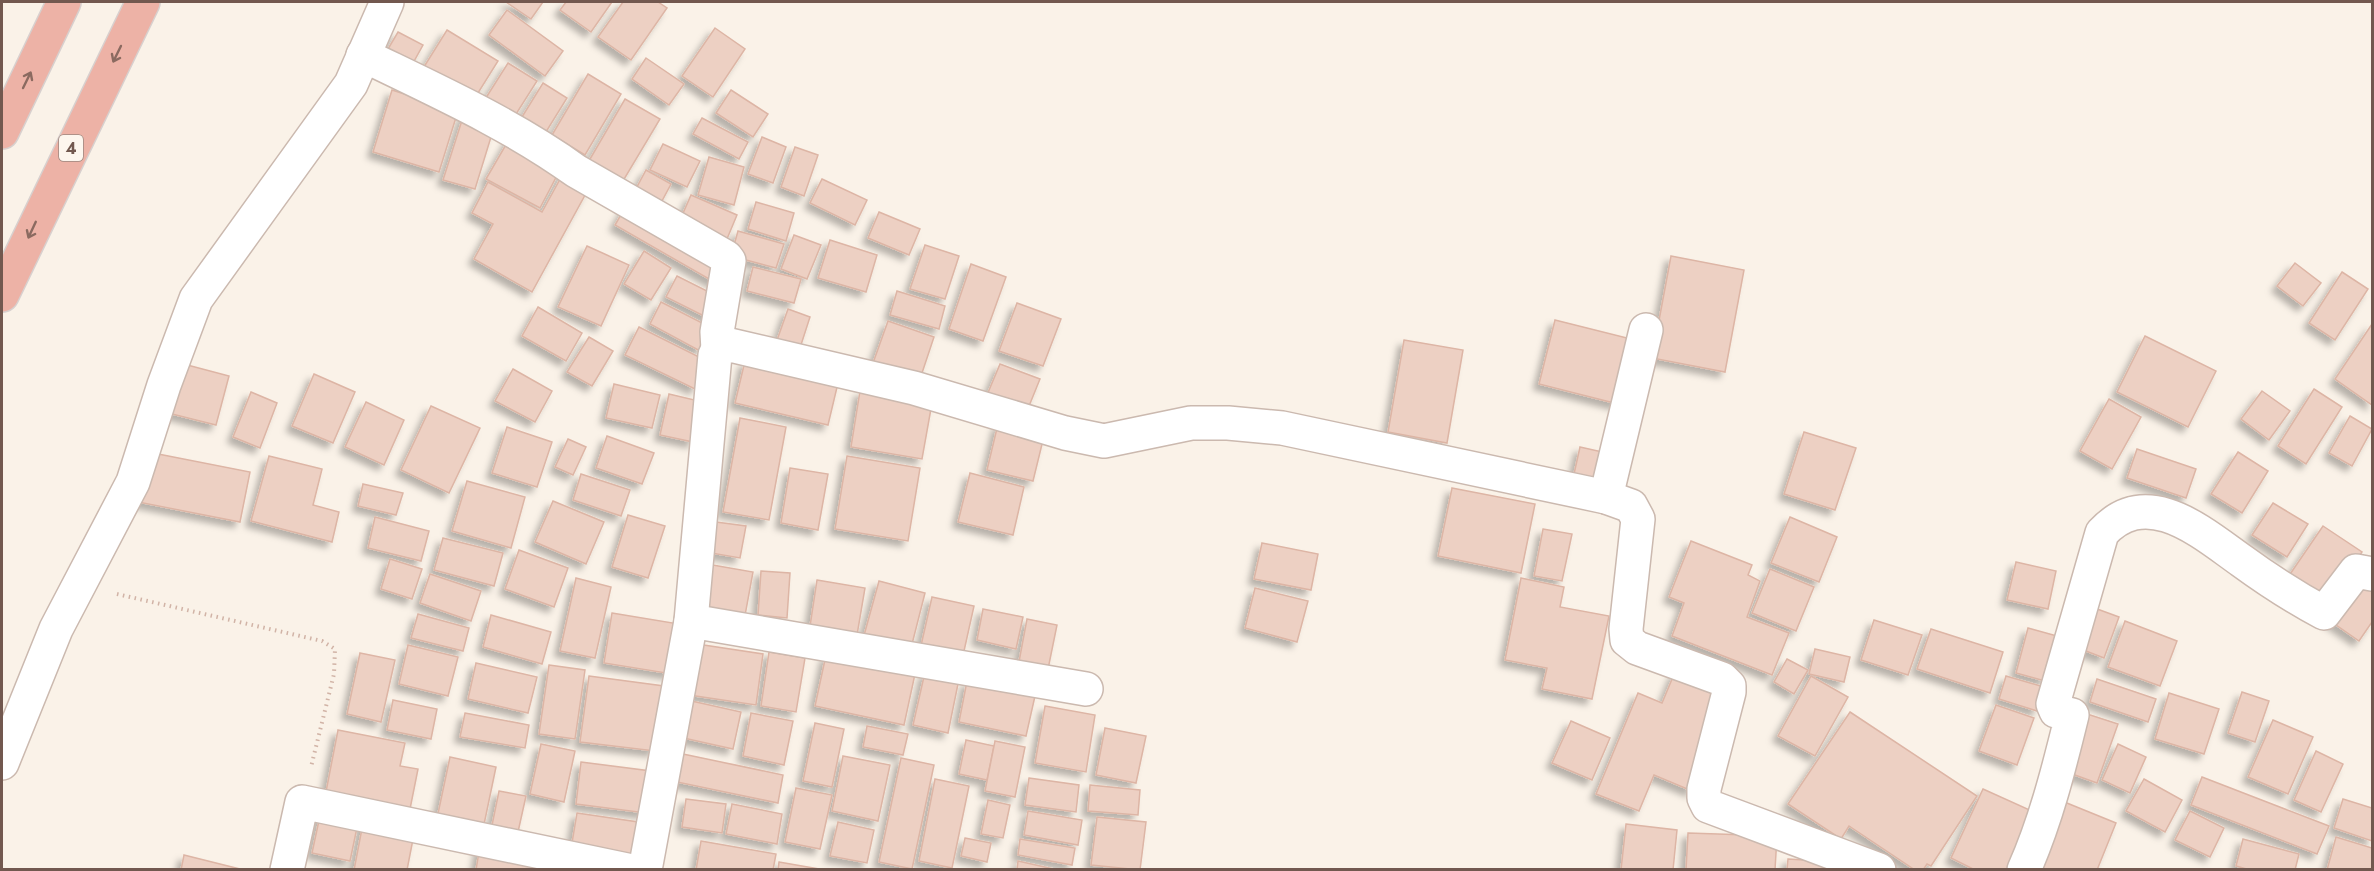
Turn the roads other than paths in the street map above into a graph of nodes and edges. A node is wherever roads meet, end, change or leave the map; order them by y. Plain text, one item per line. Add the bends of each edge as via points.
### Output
1 (64, 2) edge
2 (143, 2) edge
3 (387, 2) edge
4 (363, 55) junction
5 (2, 132) edge
6 (2, 295) edge
7 (1646, 330) dead end
8 (718, 350) junction
9 (1606, 497) junction
10 (2373, 574) edge
11 (691, 621) junction
12 (1086, 690) dead end
13 (2, 763) edge
14 (287, 870) edge
15 (627, 870) edge
16 (645, 870) edge
17 (1879, 870) edge
18 (2024, 870) edge

5 -> 1 highway
2 -> 6 highway, 4
3 - 4 street
4 - 8 street via 457,101 726,257 729,261 717,332
4 - 13 street via 351,84 196,299 133,482 56,629
7 - 9 street
8 - 9 street via 730,345 914,388 1104,441 1191,423 1282,428
8 - 11 street
9 - 17 street via 1631,506 1638,519 1628,640 1637,648 1722,679 1729,686 1704,789 1705,802
10 - 18 street via 2356,571 2324,613 2184,523 2145,511 2114,520 2102,533 2053,704 2056,711 2072,715 2048,808
11 - 12 street
11 - 16 street
14 - 15 street via 302,802

